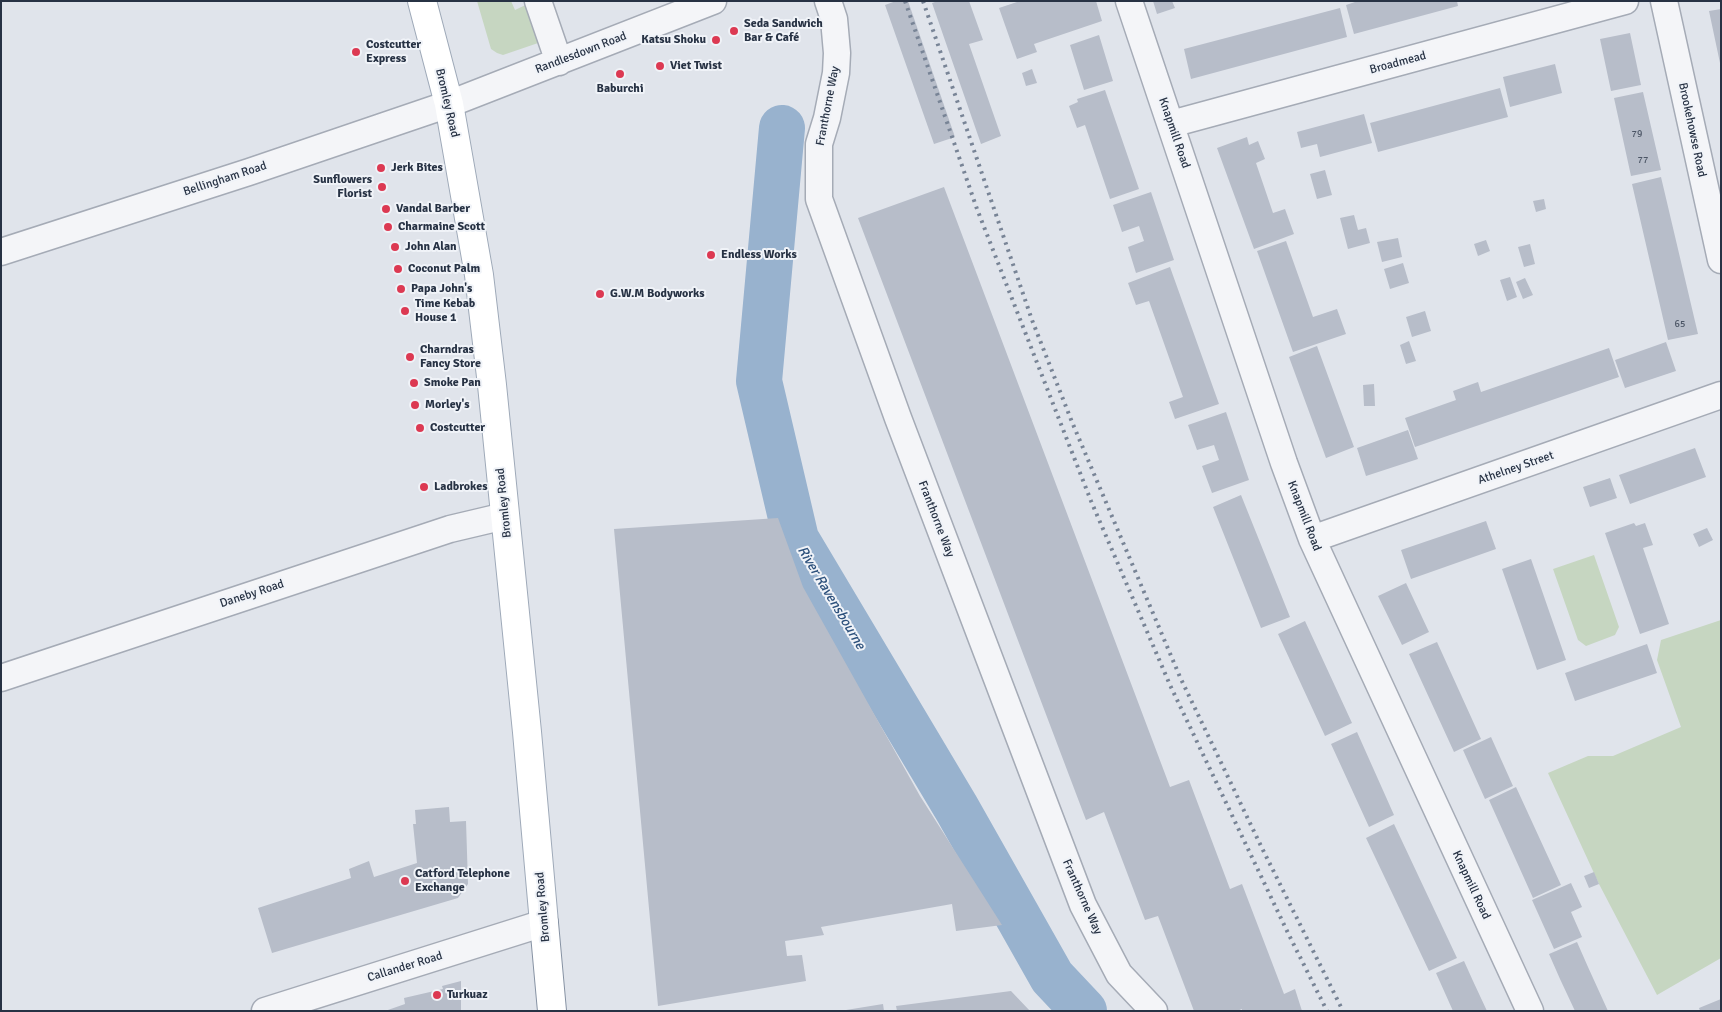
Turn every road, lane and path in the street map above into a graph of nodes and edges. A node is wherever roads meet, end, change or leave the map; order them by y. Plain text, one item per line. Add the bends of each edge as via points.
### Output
1 (422, 1) edge
2 (538, 1) edge
3 (713, 1) edge
4 (828, 1) edge
5 (1129, 1) edge
6 (1625, 1) edge
7 (1664, 1) edge
8 (558, 62) junction
9 (449, 104) junction
10 (1171, 124) junction
11 (1, 252) edge
12 (1721, 260) edge
13 (1721, 396) edge
14 (505, 516) junction
15 (1312, 539) junction
16 (1, 678) edge
17 (544, 923) junction
18 (265, 1011) edge
19 (552, 1011) edge
20 (1154, 1011) edge
21 (1530, 1011) edge

1 - 9 main road, Bromley Road
2 - 8 street
3 - 8 street, Randlesdown Road
4 - 20 street, Franthorne Way via 834,19 837,53 836,73 819,144 819,199 1083,905 1119,974
5 - 10 street, Knapmill Road
6 - 10 street, Broadmead
7 - 12 street, Brookehowse Road
8 - 9 street, Randlesdown Road
9 - 11 street, Bellingham Road
9 - 14 main road, Bromley Road via 479,275
10 - 15 street, Knapmill Road
13 - 15 street, Athelney Street
14 - 16 street, Daneby Road via 450,529
14 - 17 main road, Bromley Road
15 - 21 street, Knapmill Road
17 - 18 street, Callander Road
17 - 19 main road, Bromley Road

